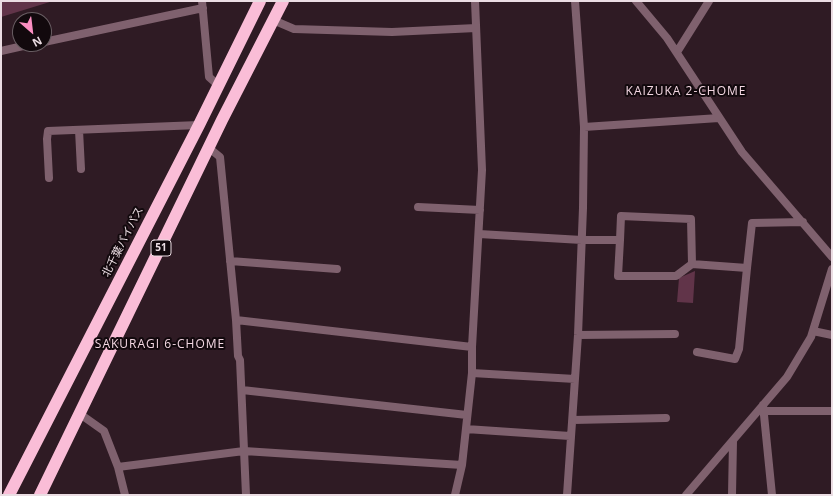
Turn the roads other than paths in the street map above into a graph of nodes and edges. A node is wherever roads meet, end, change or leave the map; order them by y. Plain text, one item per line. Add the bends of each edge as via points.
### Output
1 (260, 1) edge
2 (283, 1) edge
3 (474, 1) edge
4 (575, 1) edge
5 (636, 1) edge
6 (709, 1) edge
7 (203, 5) edge
8 (273, 20) junction
9 (476, 28) junction
10 (52, 40) edge
11 (12, 49) edge
12 (1, 51) edge
13 (677, 52) junction
14 (218, 86) junction
15 (719, 118) junction
16 (198, 125) junction
17 (584, 127) junction
18 (78, 130) junction
19 (209, 148) junction
20 (81, 169) dead end
21 (49, 178) dead end
22 (418, 207) dead end
23 (480, 210) junction
24 (803, 222) junction
25 (479, 234) junction
26 (582, 240) junction
27 (620, 240) junction
28 (832, 257) edge
29 (230, 261) junction
30 (692, 264) junction
31 (746, 268) junction
32 (337, 269) dead end
33 (832, 269) edge
34 (236, 320) junction
35 (813, 331) junction
36 (675, 334) dead end
37 (578, 335) junction
38 (832, 335) edge
39 (472, 347) junction
40 (697, 352) dead end
41 (472, 373) junction
42 (575, 379) junction
43 (242, 390) junction
44 (764, 408) junction
45 (832, 411) edge
46 (80, 414) junction
47 (467, 415) junction
48 (666, 418) dead end
49 (573, 420) junction
50 (466, 429) junction
51 (570, 436) junction
52 (733, 441) junction
53 (244, 451) junction
54 (462, 465) junction
55 (118, 467) junction
56 (9, 495) edge
57 (40, 495) edge
58 (125, 495) edge
59 (246, 495) edge
60 (455, 495) edge
61 (567, 495) edge
62 (686, 495) edge
63 (732, 495) edge
64 (772, 495) edge

1 - 14 highway, 北千葉バイパス / 51
2 - 8 highway, 51
3 - 9 street
4 - 17 street
5 - 13 street
6 - 13 street
7 - 10 street
7 - 14 street via 209,76
8 - 9 street via 294,29 392,32
8 - 19 highway, 51
9 - 23 street via 482,170
11 - 12 street
13 - 15 street
14 - 16 highway, 北千葉バイパス / 51
15 - 17 street
15 - 24 street via 742,152
16 - 18 street
16 - 56 highway, 北千葉バイパス / 51
17 - 26 street
18 - 20 street
18 - 21 street via 48,131
19 - 29 street via 220,157
19 - 46 highway, 51
22 - 23 street
23 - 25 street
24 - 28 street
24 - 31 street via 752,224
25 - 26 street
25 - 39 street
26 - 27 street
26 - 37 street
27 - 30 street via 618,276 676,276
27 - 30 street via 621,216 690,220
29 - 32 street
29 - 34 street
30 - 31 street
31 - 40 street via 739,349 735,359
33 - 35 street
34 - 39 street
34 - 43 street
35 - 38 street
35 - 44 street via 787,377
36 - 37 street
37 - 42 street
39 - 41 street
41 - 42 street
41 - 47 street
42 - 49 street
43 - 47 street
43 - 53 street
44 - 45 street
44 - 52 street
44 - 64 street
46 - 55 street via 104,431
46 - 57 highway, 51
47 - 50 street
48 - 49 street
49 - 51 street
50 - 51 street
50 - 54 street
51 - 61 street
52 - 62 street
52 - 63 street
53 - 54 street
53 - 55 street
53 - 59 street
54 - 60 street
55 - 58 street

